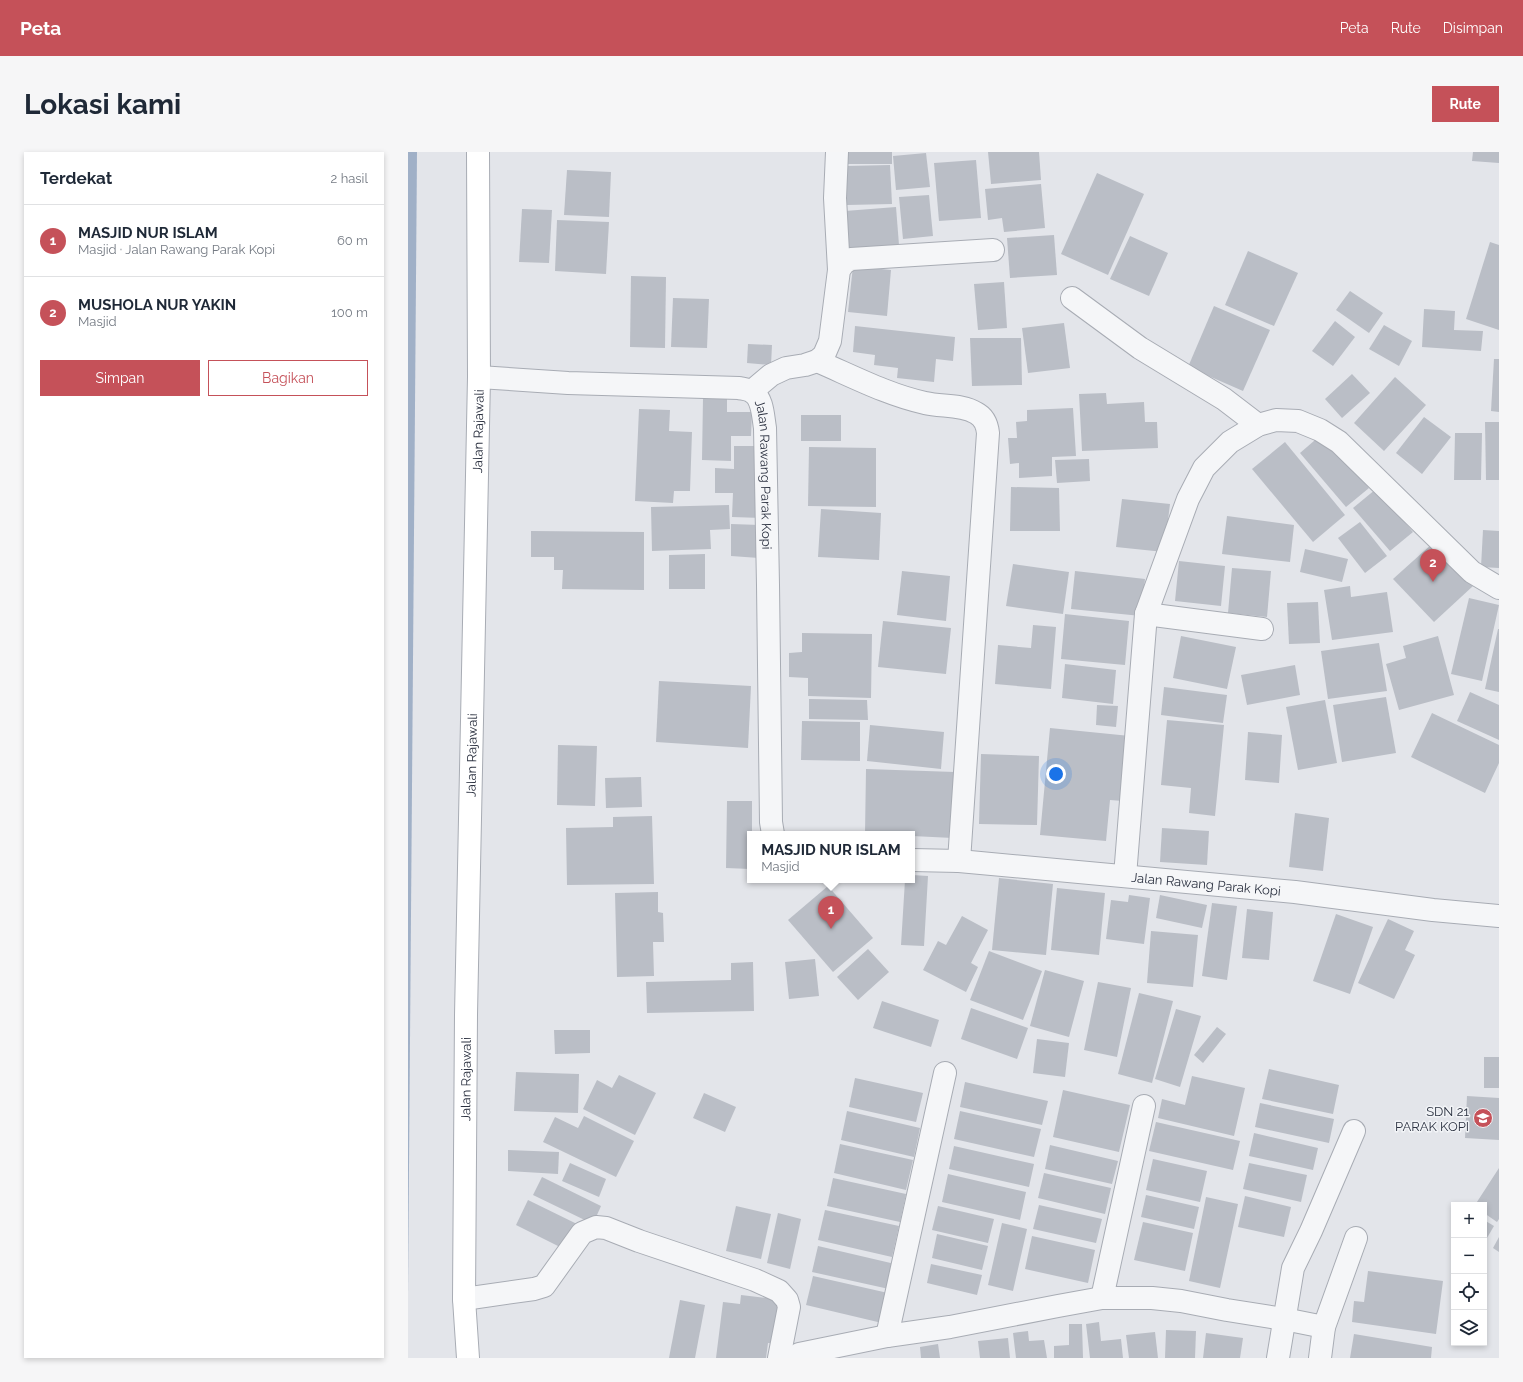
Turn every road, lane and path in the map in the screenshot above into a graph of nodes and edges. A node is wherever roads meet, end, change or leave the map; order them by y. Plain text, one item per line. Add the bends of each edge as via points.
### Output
1 (478, 152) edge
2 (836, 152) edge
3 (993, 250) dead end
4 (839, 270) junction
5 (1072, 298) dead end
6 (817, 361) junction
7 (479, 377) junction
8 (752, 392) junction
9 (1258, 425) junction
10 (1499, 588) edge
11 (1146, 614) junction
12 (1262, 628) dead end
13 (772, 831) edge
14 (915, 860) edge
15 (959, 861) junction
16 (1126, 876) junction
17 (1499, 916) edge
18 (945, 1073) dead end
19 (1144, 1106) dead end
20 (1354, 1131) dead end
21 (1356, 1238) dead end
22 (1102, 1298) junction
23 (464, 1299) junction
24 (1284, 1319) junction
25 (1324, 1327) junction
26 (887, 1336) junction
27 (789, 1356) edge
28 (468, 1358) edge
29 (1278, 1358) edge
30 (1320, 1358) edge

1 - 7 street, Jalan Rajawali
2 - 4 street via 835,198
3 - 4 street via 851,259
4 - 6 street via 830,341 824,355
5 - 9 street via 1140,348 1224,399
6 - 8 street via 786,368 771,375
6 - 15 street via 889,392 926,403 968,409 983,417 987,425
7 - 8 street, Jalan Rawang Parak Kopi via 568,383 739,388
7 - 23 street, Jalan Rajawali
8 - 13 street, Jalan Rawang Parak Kopi via 762,407 765,428
9 - 10 street via 1276,420 1298,421 1320,430 1339,442 1472,572
9 - 11 street via 1230,442 1204,468 1188,499
11 - 12 street
11 - 16 street
14 - 15 street, Jalan Rawang Parak Kopi
15 - 16 street, Jalan Rawang Parak Kopi
16 - 17 street, Jalan Rawang Parak Kopi via 1295,892
18 - 26 street
19 - 22 street
20 - 24 street via 1293,1268
21 - 25 street
22 - 24 street via 1181,1301
22 - 26 street via 950,1327
23 - 27 street via 544,1286 582,1233 596,1227 606,1228 755,1280 779,1291 787,1300 789,1307
23 - 28 street, Jalan Rajawali
24 - 25 street
24 - 29 street
25 - 30 street
26 - 27 street

